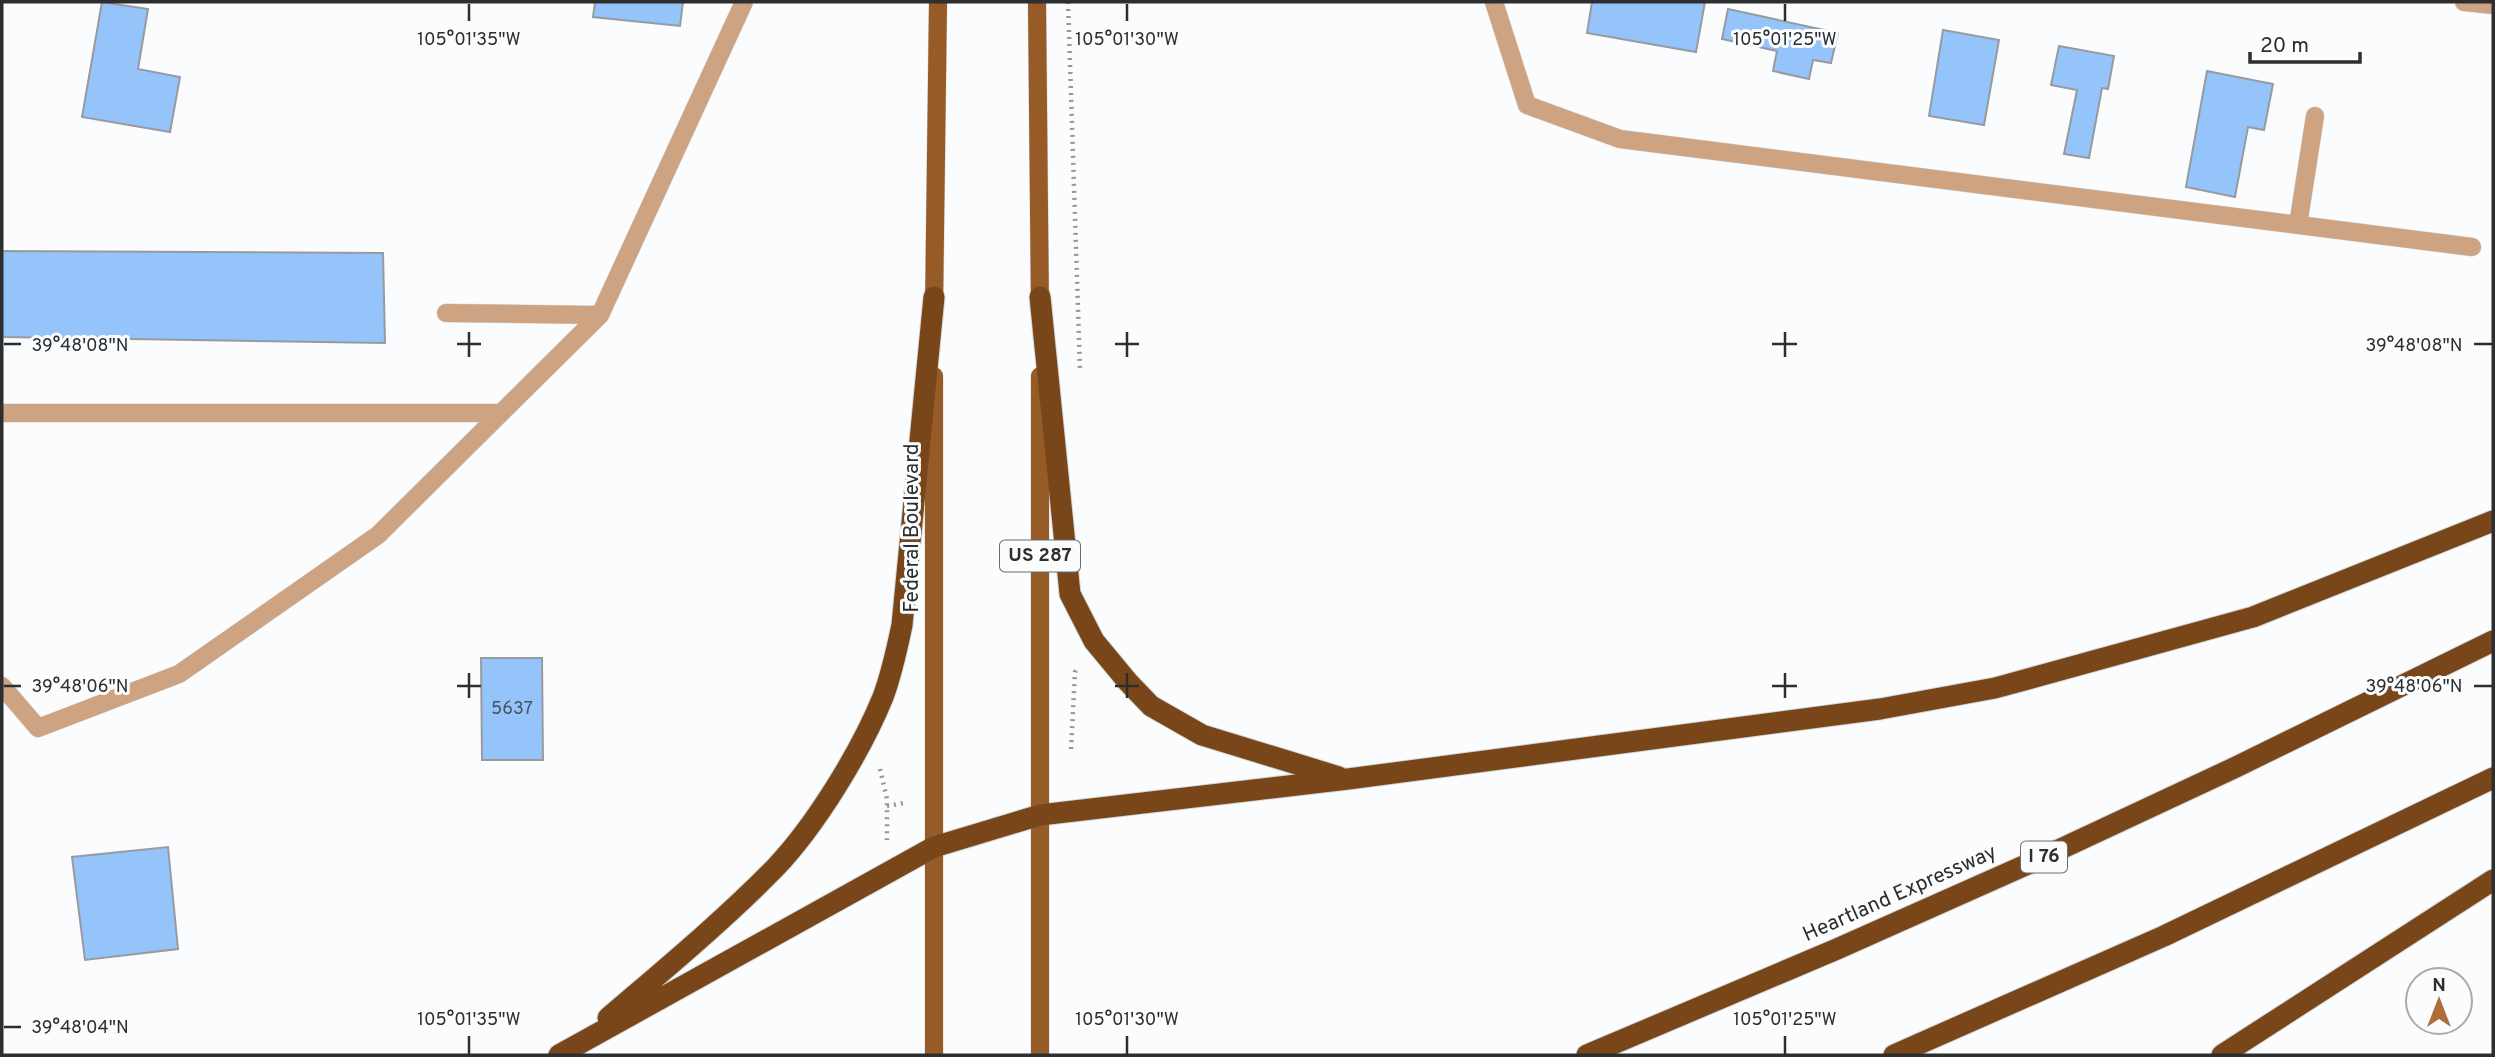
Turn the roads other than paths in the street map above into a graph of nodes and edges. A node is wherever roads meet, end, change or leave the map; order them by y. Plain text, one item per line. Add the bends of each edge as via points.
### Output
1 (744, 2) edge
2 (938, 2) edge
3 (1037, 2) edge
4 (1494, 2) edge
5 (2464, 2) edge
6 (2493, 5) edge
7 (2315, 116) dead end
8 (2298, 225) junction
9 (2472, 247) dead end
10 (934, 297) junction
11 (1040, 297) junction
12 (446, 313) dead end
13 (600, 315) junction
14 (2, 413) edge
15 (501, 413) junction
16 (2493, 522) edge
17 (2493, 641) edge
18 (2, 686) edge
19 (2493, 778) edge
20 (1348, 779) junction
21 (1040, 815) junction
22 (934, 847) junction
23 (2493, 880) edge
24 (579, 1043) junction
25 (559, 1055) edge
26 (934, 1055) edge
27 (1040, 1055) edge
28 (1587, 1055) edge
29 (1894, 1055) edge
30 (2222, 1055) edge

1 - 13 lane
2 - 10 main road, Federal Boulevard
3 - 11 main road, US 287
4 - 8 lane via 1527,105 1620,139
5 - 6 lane
7 - 8 lane
8 - 9 lane
10 - 22 main road, Federal Boulevard
10 - 24 highway via 902,625 882,698 849,766 777,866
11 - 20 highway via 1070,594 1086,629 1151,706 1202,735
11 - 21 main road, US 287
12 - 13 lane
13 - 15 lane
14 - 15 lane
15 - 18 lane via 377,536 179,674 38,728
16 - 20 highway via 2253,617 1995,688 1880,709
17 - 28 highway, Heartland Expressway / I 76 via 2038,860
19 - 29 highway via 2164,936
20 - 21 highway
21 - 22 highway
21 - 27 main road, US 287
22 - 24 highway
22 - 26 main road, Federal Boulevard
23 - 30 highway
24 - 25 highway

